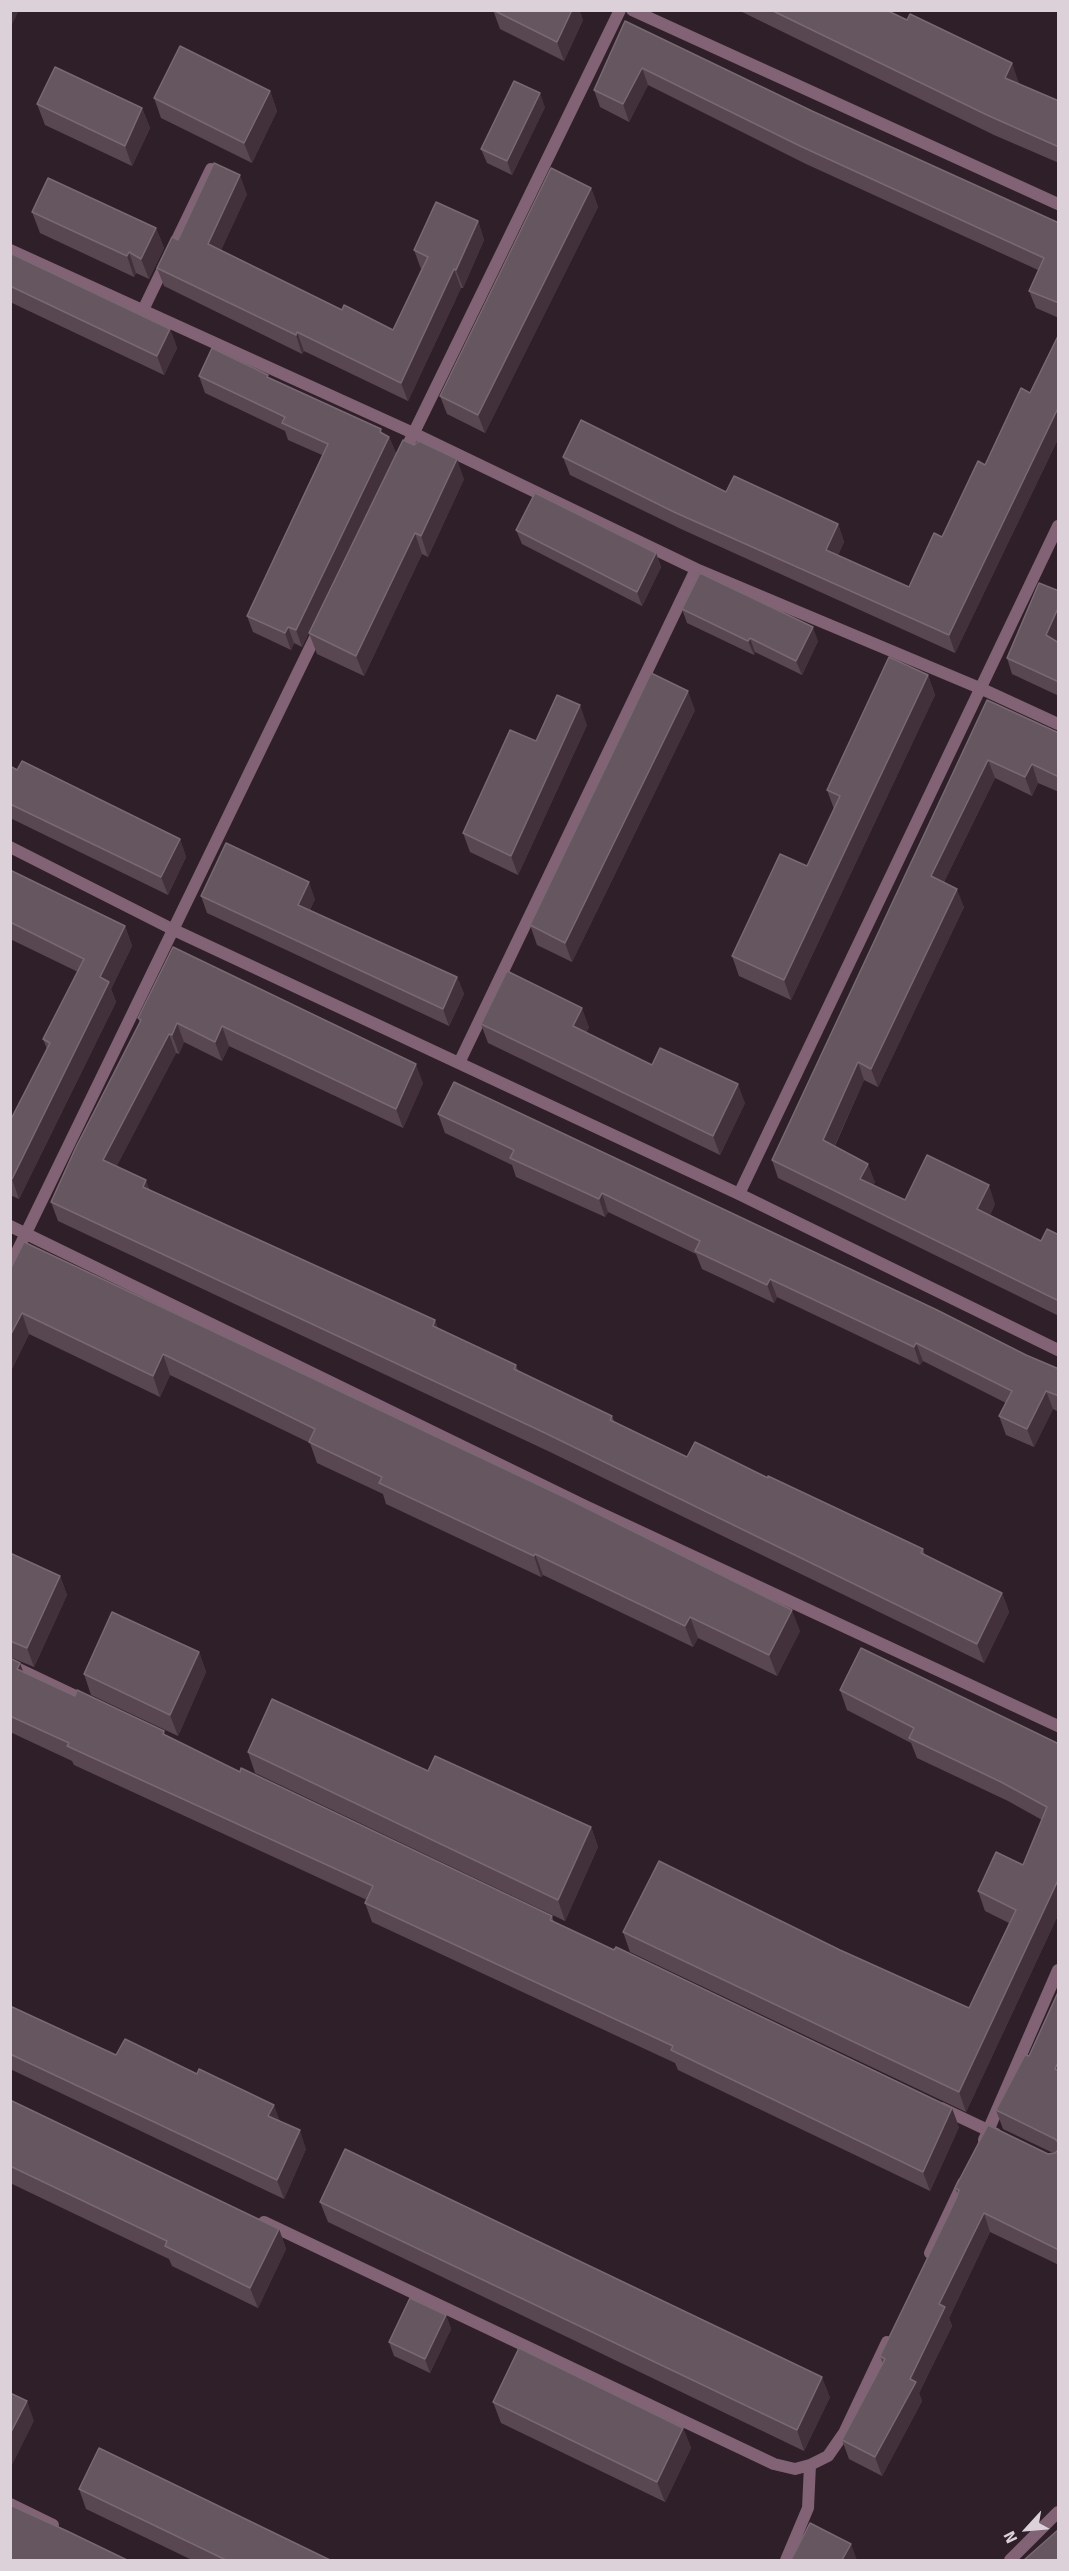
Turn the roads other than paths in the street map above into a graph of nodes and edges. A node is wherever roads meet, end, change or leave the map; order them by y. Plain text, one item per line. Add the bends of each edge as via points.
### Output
1 (620, 10) edge
2 (632, 10) edge
3 (211, 169) edge
4 (1059, 204) edge
5 (10, 250) edge
6 (143, 310) junction
7 (413, 433) junction
8 (398, 466) edge
9 (1059, 526) edge
10 (696, 569) junction
11 (325, 617) edge
12 (982, 689) junction
13 (1059, 724) edge
14 (10, 847) edge
15 (174, 930) junction
16 (459, 1063) junction
17 (740, 1194) junction
18 (10, 1226) edge
19 (26, 1234) junction
20 (10, 1266) edge
21 (1059, 1350) edge
22 (10, 1665) edge
23 (96, 1706) edge
24 (1059, 1726) edge
25 (1059, 1970) edge
26 (935, 2105) edge
27 (988, 2130) junction
28 (1008, 2140) edge
29 (978, 2152) edge
30 (968, 2173) edge
31 (247, 2214) edge
32 (927, 2260) edge
33 (891, 2335) edge
34 (810, 2465) junction
35 (10, 2504) edge
36 (1059, 2512) edge
37 (62, 2530) edge
38 (786, 2560) edge
39 (1010, 2560) edge

1 - 7 street
2 - 4 street
3 - 6 street
5 - 6 street
6 - 7 street
7 - 8 street
7 - 10 street
9 - 12 street
10 - 12 street
10 - 16 street
11 - 15 street
12 - 13 street
12 - 17 street
14 - 15 street
15 - 16 street
15 - 19 street
16 - 17 street
17 - 21 street
18 - 19 street
19 - 20 street
19 - 24 street via 587,1508
22 - 23 street
25 - 27 street
26 - 27 street
27 - 28 street
27 - 29 street
30 - 32 street
31 - 34 street via 774,2464 795,2469
33 - 34 street via 844,2433 828,2456
34 - 38 street via 808,2508
35 - 37 street
36 - 39 street

